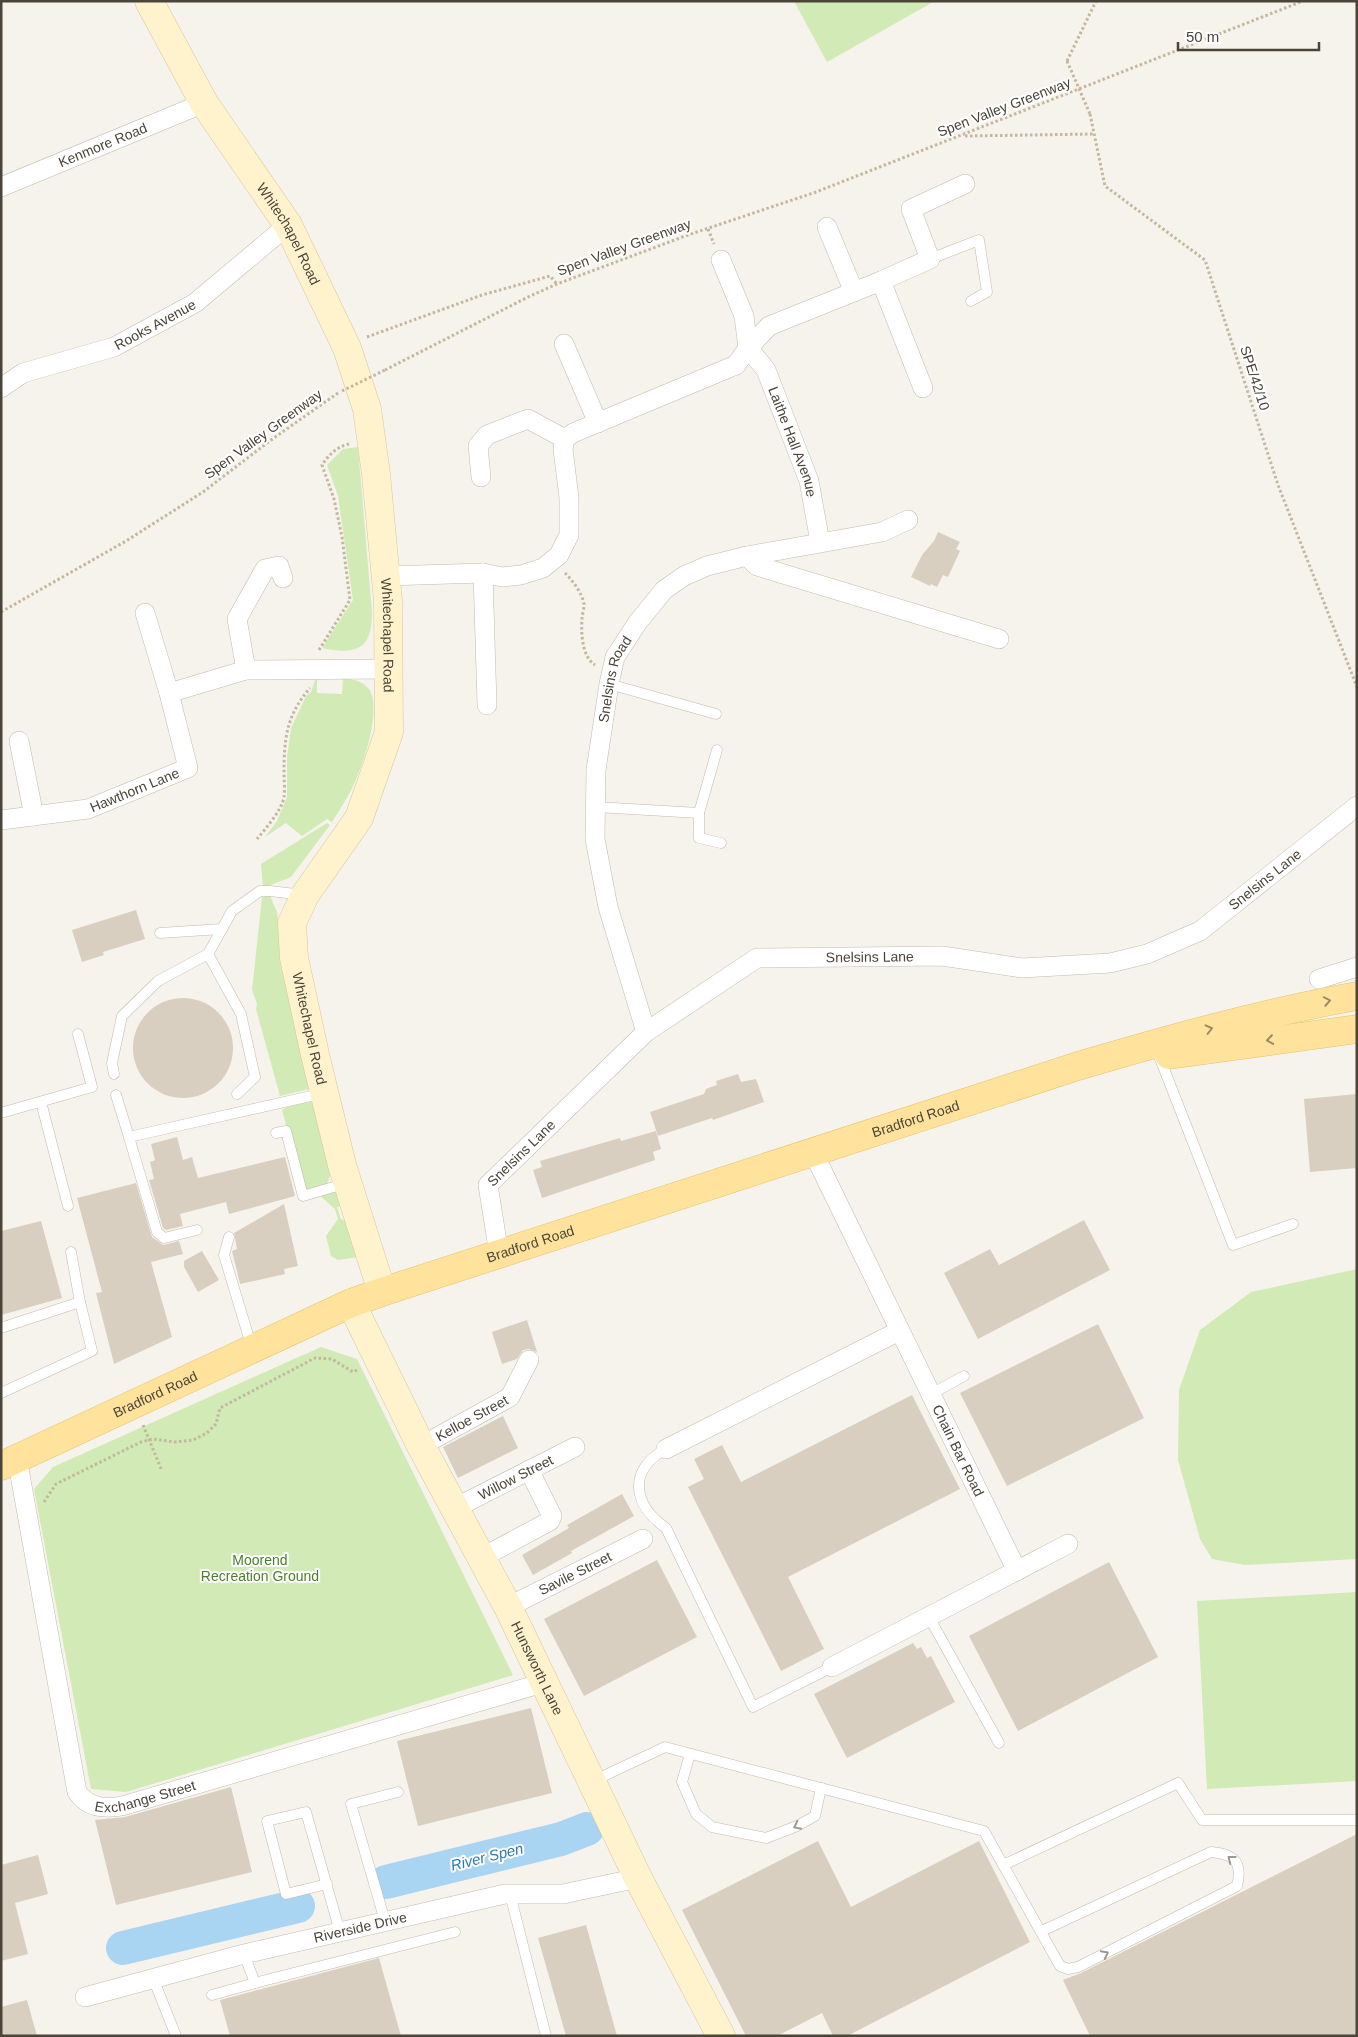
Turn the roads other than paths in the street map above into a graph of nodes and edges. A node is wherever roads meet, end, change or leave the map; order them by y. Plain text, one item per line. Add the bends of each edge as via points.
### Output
1 (149, 1) edge
2 (204, 103) junction
3 (965, 184) dead end
4 (1, 186) edge
5 (288, 225) junction
6 (826, 227) dead end
7 (930, 259) junction
8 (721, 260) dead end
9 (881, 282) junction
10 (854, 292) junction
11 (971, 301) dead end
12 (564, 344) dead end
13 (748, 348) junction
14 (1, 388) edge
15 (923, 388) dead end
16 (598, 423) junction
17 (565, 439) junction
18 (481, 477) dead end
19 (908, 520) dead end
20 (820, 542) junction
21 (747, 556) junction
22 (483, 573) junction
23 (386, 576) junction
24 (283, 578) dead end
25 (145, 613) dead end
26 (999, 639) dead end
27 (388, 669) junction
28 (246, 670) junction
29 (610, 679) junction
30 (169, 693) junction
31 (487, 705) dead end
32 (716, 714) dead end
33 (19, 741) dead end
34 (718, 750) dead end
35 (1357, 806) edge
36 (596, 807) junction
37 (699, 813) junction
38 (34, 816) junction
39 (1, 820) edge
40 (721, 843) dead end
41 (305, 895) junction
42 (222, 929) junction
43 (160, 933) dead end
44 (208, 954) junction
45 (1357, 967) edge
46 (1319, 979) dead end
47 (1357, 996) edge
48 (1357, 1029) edge
49 (646, 1032) junction
50 (78, 1034) dead end
51 (1159, 1056) junction
52 (1078, 1066) junction
53 (114, 1074) dead end
54 (325, 1093) junction
55 (237, 1094) dead end
56 (116, 1095) dead end
57 (41, 1102) junction
58 (1, 1113) edge
59 (276, 1134) dead end
60 (128, 1136) junction
61 (813, 1152) junction
62 (348, 1183) junction
63 (68, 1206) dead end
64 (1293, 1224) dead end
65 (197, 1230) dead end
66 (229, 1237) dead end
67 (71, 1252) dead end
68 (499, 1254) junction
69 (382, 1292) junction
70 (80, 1302) junction
71 (351, 1303) junction
72 (1, 1328) edge
73 (899, 1332) junction
74 (252, 1349) junction
75 (529, 1360) dead end
76 (964, 1376) dead end
77 (1, 1394) edge
78 (931, 1394) junction
79 (422, 1446) junction
80 (575, 1447) dead end
81 (666, 1449) joint
82 (9, 1462) edge
83 (529, 1470) junction
84 (455, 1508) junction
85 (643, 1539) dead end
86 (1068, 1544) dead end
87 (481, 1558) junction
88 (1017, 1571) junction
89 (508, 1607) junction
90 (930, 1616) junction
91 (832, 1667) joint
92 (543, 1683) junction
93 (1000, 1743) dead end
94 (690, 1754) junction
95 (592, 1781) junction
96 (821, 1788) junction
97 (398, 1792) dead end
98 (1357, 1820) edge
99 (1003, 1865) junction
100 (638, 1878) junction
101 (326, 1884) junction
102 (510, 1894) junction
103 (385, 1921) junction
104 (1042, 1931) junction
105 (340, 1932) junction
106 (455, 1932) dead end
107 (244, 1954) junction
108 (153, 1978) junction
109 (255, 1983) junction
110 (212, 1994) dead end
111 (85, 1997) dead end
112 (176, 2036) edge
113 (546, 2036) edge
114 (721, 2036) edge

1 - 2 street, Whitechapel Road
2 - 4 street, Kenmore Road
2 - 5 street, Whitechapel Road
3 - 7 street via 910,209
5 - 14 street, Rooks Avenue via 195,303 114,347 23,373
5 - 23 street, Whitechapel Road via 347,348 368,409
6 - 10 street
7 - 9 street
7 - 11 lane via 979,240 987,292
8 - 13 street via 744,316
9 - 10 street
9 - 15 street
10 - 13 street via 769,326
12 - 16 street
13 - 16 street via 736,366
13 - 20 street, Laithe Hall Avenue via 766,370 809,481
16 - 17 street
17 - 18 street via 528,419 487,435 478,446
17 - 22 street via 563,449 570,498 569,535 559,555 543,568 521,576
19 - 20 street, Snelsins Road via 882,532
20 - 21 street, Snelsins Road
21 - 26 street via 757,566
21 - 29 street, Snelsins Road via 707,566 664,590 619,650
22 - 23 street
22 - 31 street
23 - 27 street, Whitechapel Road
24 - 28 street via 279,566 265,569 237,619
25 - 30 street, Hawthorn Lane
27 - 28 street
27 - 41 street, Whitechapel Road via 388,732 359,818
28 - 30 street
29 - 32 lane
29 - 36 street, Snelsins Road via 596,770
30 - 38 street, Hawthorn Lane via 188,768 88,809
33 - 38 street
34 - 37 lane
35 - 49 street, Snelsins Lane via 1200,931 1147,954 1110,963 1022,968 942,956 758,958
36 - 37 lane
36 - 49 street, Snelsins Road via 596,839 608,907
37 - 40 lane via 699,838
38 - 39 street, Hawthorn Lane
41 - 42 lane via 260,891 232,911
41 - 54 street, Whitechapel Road via 292,922 294,958
42 - 43 lane
42 - 44 lane
44 - 53 lane via 158,981 122,1016 112,1062
44 - 55 lane via 241,1014 255,1077
45 - 46 street
52 -> 47 main road, Bradford Road via 1194,1032
48 -> 51 main road, Bradford Road
49 - 68 street, Snelsins Lane via 488,1185
50 - 57 lane via 92,1087
51 - 52 main road, Bradford Road
51 - 64 lane via 1233,1245
52 - 61 main road, Bradford Road
54 - 60 lane
54 - 62 street, Whitechapel Road
56 - 60 lane
57 - 58 lane
57 - 63 lane
59 - 62 lane via 286,1131 303,1196
60 - 65 lane via 157,1232 164,1238
61 - 68 main road, Bradford Road
61 - 73 street, Chain Bar Road
62 - 69 street, Whitechapel Road
66 - 74 lane via 224,1255
67 - 70 lane
68 - 69 main road, Bradford Road
69 - 71 main road, Bradford Road
70 - 72 lane
70 - 77 lane via 92,1351
71 - 74 main road, Bradford Road
71 - 79 street, Hunsworth Lane
73 - 78 street, Chain Bar Road
73 - 81 street
74 - 82 main road, Bradford Road
75 - 79 street, Kelloe Street via 510,1397
76 - 78 lane
78 - 88 street, Chain Bar Road
79 - 84 street, Hunsworth Lane
80 - 83 street, Willow Street
81 - 91 lane via 654,1455 643,1471 638,1490 652,1519 666,1528 752,1707
82 - 92 street, Exchange Street via 77,1792 89,1804 109,1808 122,1806
83 - 84 street, Willow Street
83 - 87 street via 552,1516 550,1520
84 - 87 street, Hunsworth Lane
85 - 89 street, Savile Street
86 - 88 street
87 - 89 street, Hunsworth Lane
88 - 90 street
89 - 92 street, Hunsworth Lane
90 - 91 street
90 - 93 lane
92 - 95 street, Hunsworth Lane
94 - 95 lane via 665,1747
94 - 96 lane
96 -> 94 lane via 815,1816 766,1838 712,1827 696,1814 682,1782
95 - 100 street, Hunsworth Lane
96 - 99 lane via 984,1831
97 - 103 lane via 351,1804
98 - 99 lane via 1202,1820 1178,1783
99 - 104 lane
100 - 102 street, Riverside Drive via 563,1894
100 - 114 street, Hunsworth Lane
101 - 101 lane via 306,1812 267,1821 286,1894
101 - 105 lane
102 - 103 street, Riverside Drive
102 - 113 lane
103 - 105 street, Riverside Drive
104 -> 104 lane via 1060,1966 1068,1969 1078,1967 1238,1886 1240,1870 1236,1862 1221,1853 1211,1852
105 - 107 street, Riverside Drive
106 - 109 lane
107 - 108 street, Riverside Drive
107 - 109 lane
108 - 111 street, Riverside Drive
108 - 112 lane
109 - 110 lane

